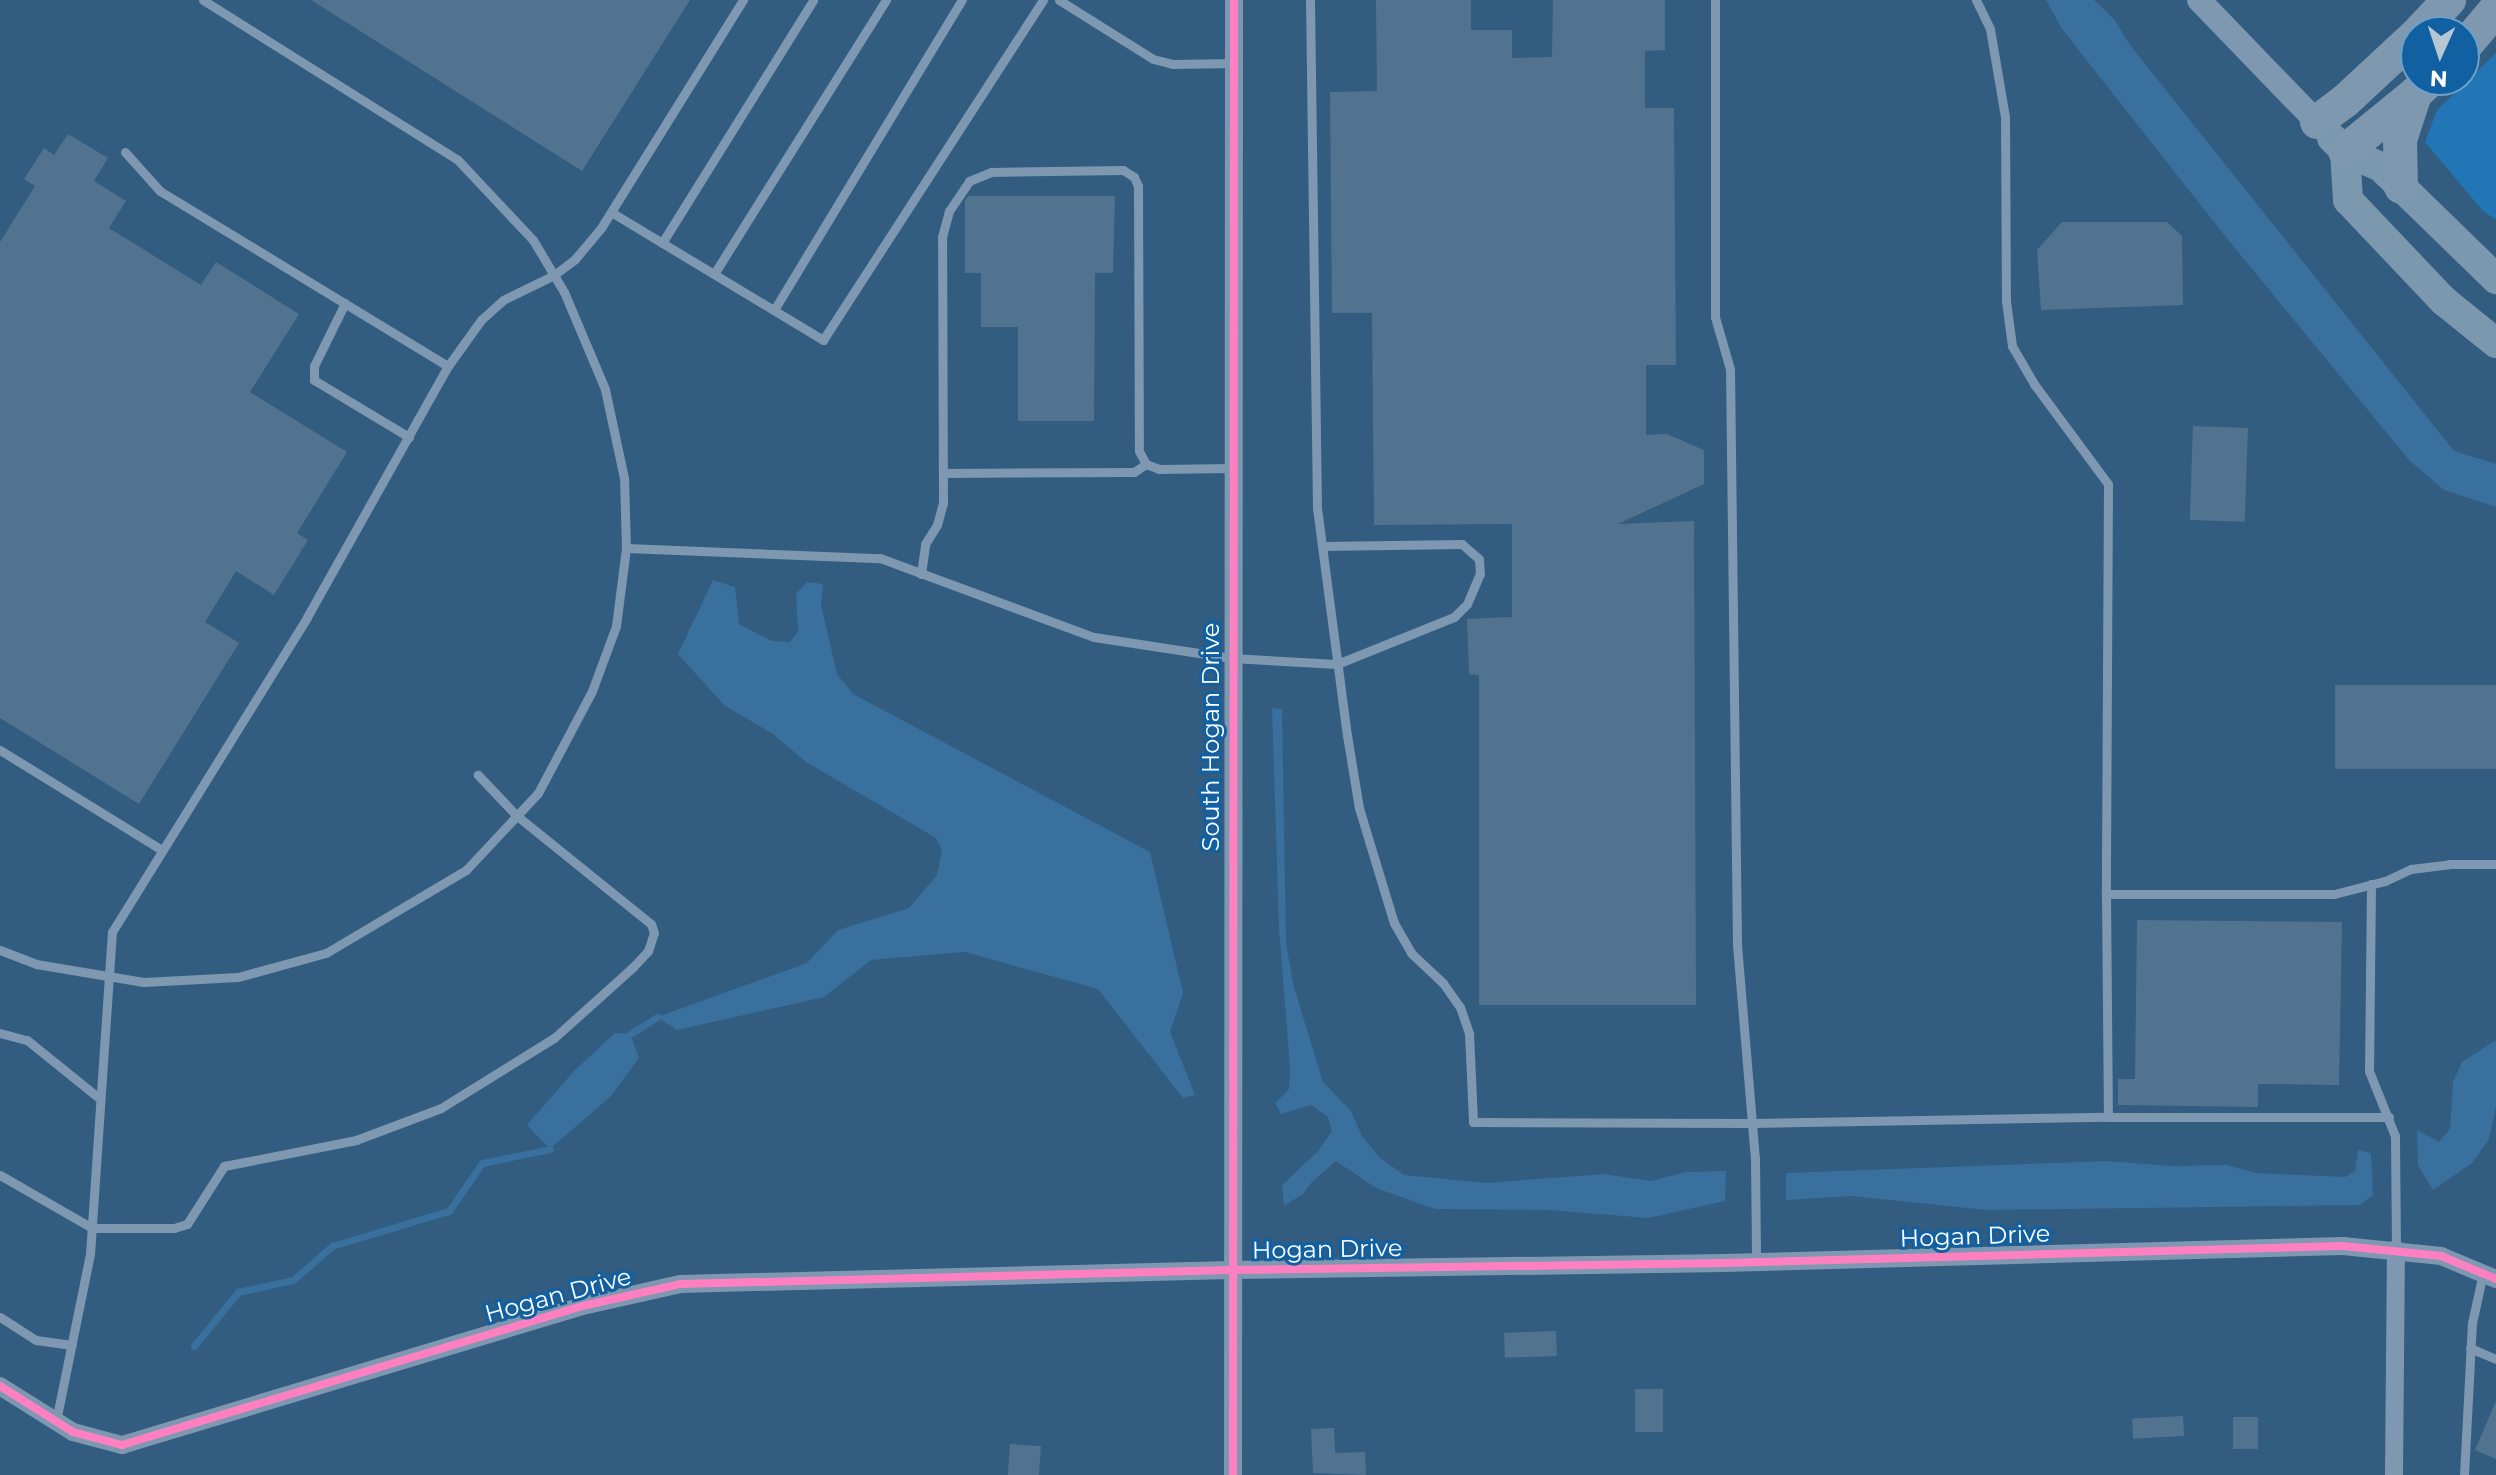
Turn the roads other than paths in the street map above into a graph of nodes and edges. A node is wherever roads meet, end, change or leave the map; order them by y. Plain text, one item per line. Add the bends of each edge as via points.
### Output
1 (743, 0) edge
2 (813, 0) edge
3 (886, 0) edge
4 (962, 0) edge
5 (1043, 0) edge
6 (1059, 0) edge
7 (1234, 0) edge
8 (1310, 0) edge
9 (1715, 0) edge
10 (1976, 0) edge
11 (2199, 0) edge
12 (2449, 0) edge
13 (210, 2) edge
14 (2496, 9) edge
15 (2434, 16) edge
16 (2480, 28) edge
17 (2400, 51) edge
18 (1234, 63) junction
19 (2411, 96) edge
20 (2418, 96) edge
21 (2317, 122) junction
22 (2345, 151) junction
23 (125, 152) dead end
24 (2401, 187) junction
25 (611, 212) junction
26 (662, 243) junction
27 (714, 274) junction
28 (554, 275) junction
29 (2496, 279) edge
30 (345, 303) junction
31 (774, 310) junction
32 (2496, 343) edge
33 (448, 366) junction
34 (409, 437) junction
35 (1146, 464) junction
36 (1232, 468) junction
37 (943, 473) junction
38 (1322, 546) junction
39 (626, 548) junction
40 (921, 574) junction
41 (1231, 658) junction
42 (1337, 664) junction
43 (0, 750) edge
44 (478, 775) dead end
45 (517, 816) junction
46 (162, 850) junction
47 (2496, 864) edge
48 (2371, 884) junction
49 (2106, 894) junction
50 (0, 950) edge
51 (108, 976) junction
52 (0, 1033) edge
53 (100, 1099) junction
54 (2108, 1117) junction
55 (2389, 1117) junction
56 (1751, 1123) junction
57 (0, 1175) edge
58 (92, 1228) junction
59 (2396, 1249) junction
60 (1756, 1262) junction
61 (1230, 1270) junction
62 (2489, 1276) edge
63 (0, 1317) edge
64 (72, 1345) junction
65 (2470, 1348) junction
66 (2496, 1359) edge
67 (0, 1386) edge
68 (56, 1421) junction
69 (1233, 1475) edge
70 (2394, 1475) edge
71 (2464, 1475) edge

1 - 25 lane
2 - 26 lane
3 - 27 lane
4 - 31 lane
5 - 31 lane via 823,340
6 - 18 lane via 1153,59 1173,64
7 - 18 street, South Hogan Drive
8 - 38 lane via 1317,508
9 - 56 lane via 1715,317 1730,369 1737,945
10 - 49 lane via 1990,29 2005,117 2006,301 2012,346 2108,484
11 - 21 street
12 - 15 highway
13 - 28 lane via 458,160 533,240
14 - 16 highway
17 - 21 highway
18 - 36 street, South Hogan Drive
19 - 22 highway
20 - 24 highway via 2400,140
21 - 22 main road
22 - 24 main road via 2381,167
22 - 32 main road via 2348,200 2444,301
23 - 30 lane via 160,191
24 - 29 main road
25 - 26 lane
25 - 28 lane via 575,259
26 - 27 lane
27 - 31 lane
28 - 33 lane via 503,300 481,320
28 - 39 lane via 605,389 624,478
30 - 33 lane
30 - 34 lane via 314,366 314,380
33 - 34 lane
34 - 46 lane via 307,617
35 - 36 lane via 1159,469
35 - 37 lane via 1134,472
35 - 37 lane via 1139,451 1134,177 1123,170 991,172 969,181 949,211 942,237
36 - 41 street, South Hogan Drive
37 - 40 lane via 943,503 925,544
38 - 42 lane
38 - 42 lane via 1462,544 1479,559 1475,588 1454,617
39 - 40 lane via 880,558
39 - 45 lane via 616,626 592,691 538,793
40 - 41 lane via 1094,637
41 - 42 lane
41 - 61 street, South Hogan Drive
42 - 56 lane via 1359,808 1394,923 1411,953 1460,1007 1469,1033 1473,1122
43 - 46 lane
44 - 45 lane
45 - 51 lane via 466,870 326,953 238,977 144,982
45 - 58 lane via 651,924 648,951 633,967 554,1038 441,1108 356,1140 224,1166 187,1224
46 - 51 lane via 112,932
47 - 48 lane via 2411,869
48 - 49 lane via 2334,894
48 - 55 lane via 2369,1071
49 - 54 lane
50 - 51 lane via 36,964
51 - 53 lane
52 - 53 lane via 27,1040
53 - 58 lane
54 - 55 lane
54 - 56 lane
55 - 59 lane via 2395,1136
56 - 60 lane
57 - 58 lane
58 - 64 lane
59 - 60 street, Hogan Drive via 2343,1246
59 - 62 street, Hogan Drive via 2441,1256
59 - 70 street
60 - 61 street, Hogan Drive
61 - 68 street, Hogan Drive via 680,1284 587,1305 142,1441 108,1444
61 - 69 street, South Hogan Drive
62 - 65 lane
63 - 64 lane via 36,1340
64 - 68 lane
65 - 66 lane
65 - 71 lane
67 - 68 street, Hogan Drive

